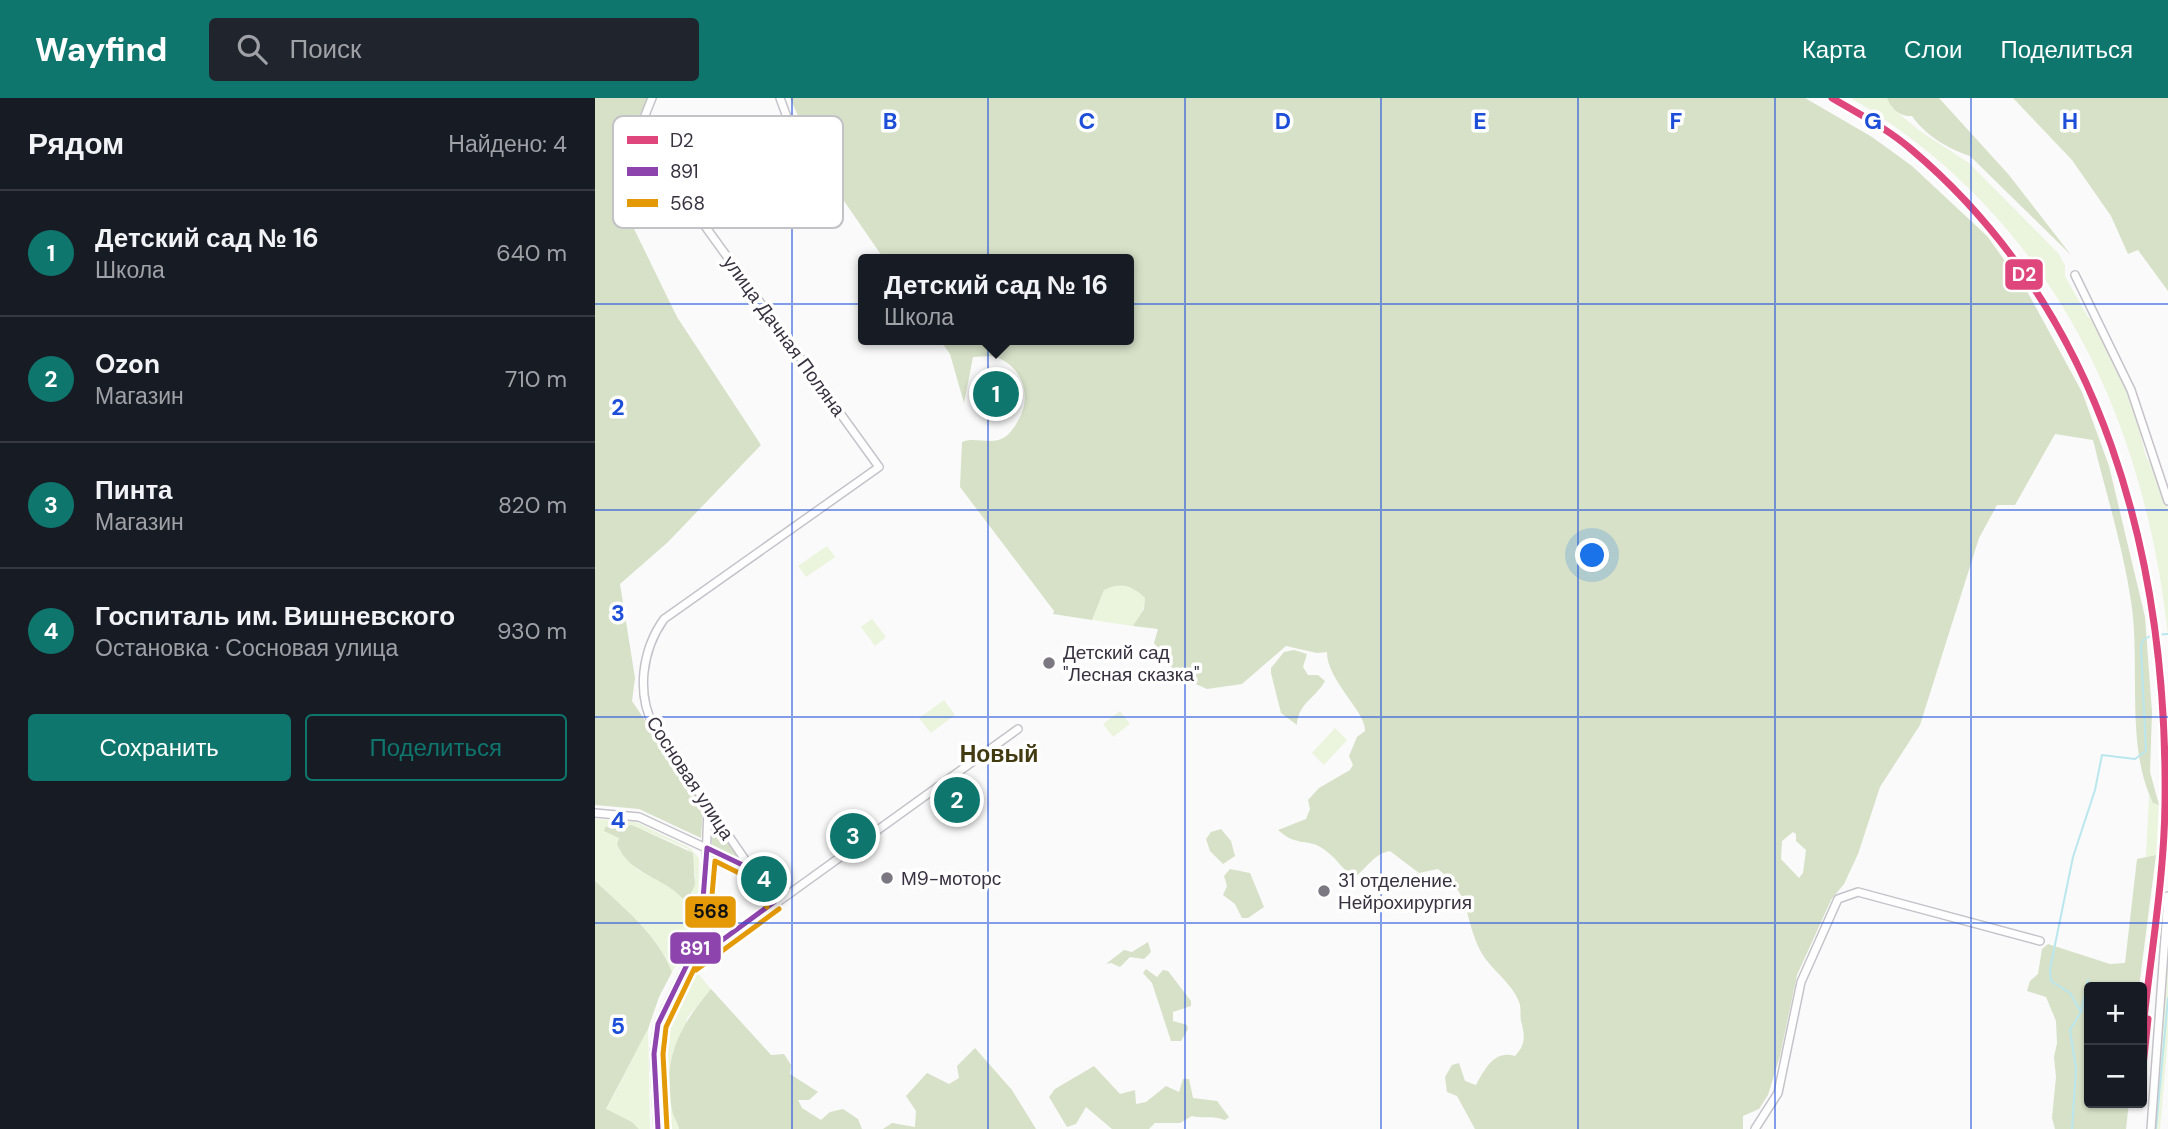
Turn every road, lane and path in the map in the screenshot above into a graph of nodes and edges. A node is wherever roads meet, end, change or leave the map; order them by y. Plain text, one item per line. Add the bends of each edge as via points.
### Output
1 (653, 98) edge
2 (780, 98) edge
3 (645, 116) edge
4 (787, 116) edge
5 (706, 228) edge
6 (2075, 275) dead end
7 (848, 489) joint
8 (2168, 501) edge
9 (1018, 729) dead end
10 (708, 807) junction
11 (595, 813) edge
12 (707, 848) junction
13 (750, 868) junction
14 (2168, 896) edge
15 (774, 902) junction
16 (2041, 941) dead end
17 (689, 965) junction
18 (658, 1129) edge
19 (1755, 1129) edge
20 (2151, 1129) edge

1 - 3 street, улица Дачная Поляна
2 - 4 street
5 - 7 street, улица Дачная Поляна via 879,467
6 - 8 street via 2131,390
7 - 10 street, Сосновая улица via 666,618 654,635 643,682 647,714
9 - 15 street
10 - 12 street
10 - 13 street, Сосновая улица
11 - 12 street via 639,817
12 - 13 street
12 - 17 street via 701,938
13 - 15 street, Сосновая улица
14 - 20 street
15 - 17 street
16 - 19 street via 1858,892 1838,899 1801,982 1778,1093
17 - 18 street via 658,1024

